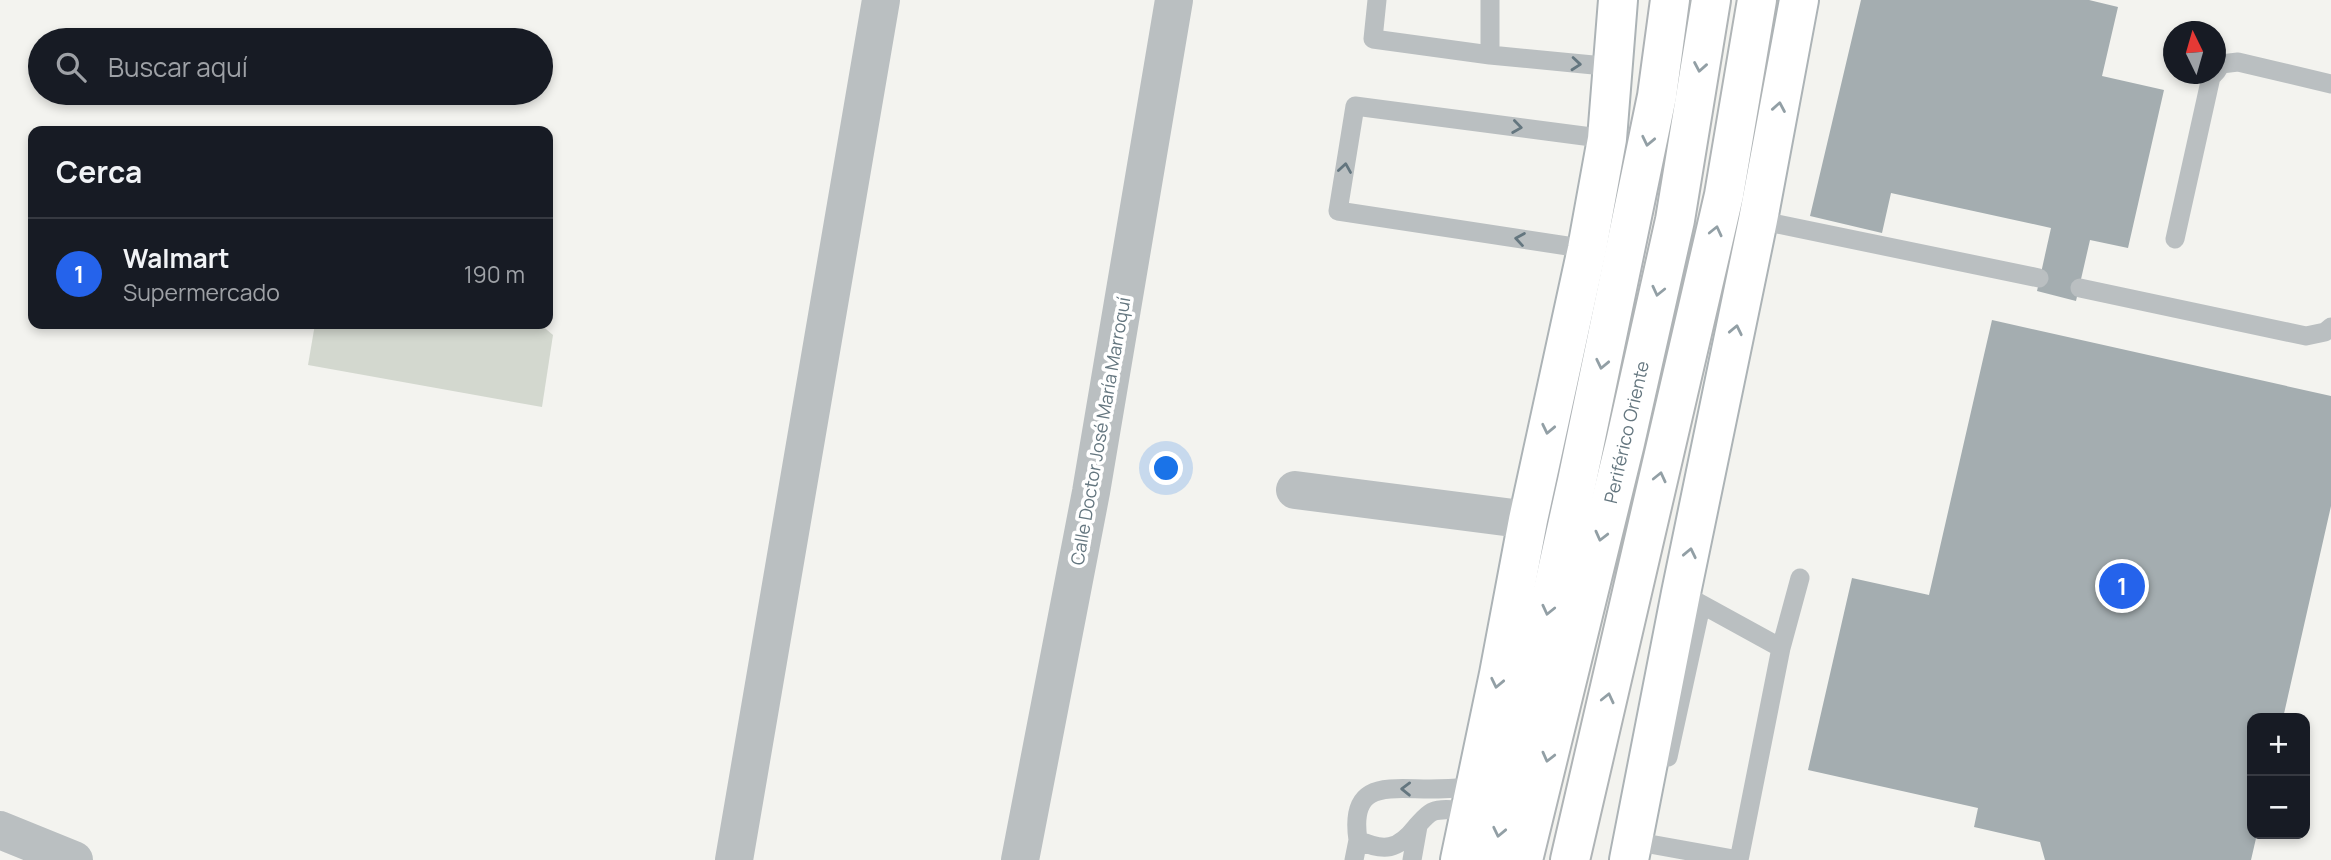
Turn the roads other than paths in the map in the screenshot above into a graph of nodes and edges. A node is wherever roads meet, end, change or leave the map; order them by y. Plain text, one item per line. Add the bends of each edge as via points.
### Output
1 (881, 0) edge
2 (1174, 0) edge
3 (1377, 0) edge
4 (1490, 0) edge
5 (1618, 0) edge
6 (1670, 0) edge
7 (1711, 0) edge
8 (1757, 0) edge
9 (1799, 0) edge
10 (1490, 55) junction
11 (2226, 63) edge
12 (1614, 67) junction
13 (2210, 84) edge
14 (2331, 84) edge
15 (1607, 139) junction
16 (1758, 220) junction
17 (2175, 239) dead end
18 (1587, 249) junction
19 (2039, 278) dead end
20 (2080, 288) dead end
21 (2331, 327) edge
22 (1295, 489) dead end
23 (1528, 520) junction
24 (1800, 578) dead end
25 (1691, 599) junction
26 (1782, 648) junction
27 (1473, 800) junction
28 (1418, 825) junction
29 (0, 830) edge
30 (1359, 839) junction
31 (1636, 848) edge
32 (74, 860) edge
33 (734, 860) edge
34 (1020, 860) edge
35 (1354, 860) edge
36 (1412, 860) edge
37 (1460, 860) edge
38 (1493, 860) edge
39 (1523, 860) edge
40 (1570, 860) edge
41 (1739, 860) edge

1 - 33 street
2 - 34 street, Calle Doctor José María Marroquí via 1091,492
3 - 10 lane via 1373,39
4 - 10 lane
5 - 12 main road
6 -> 38 main road via 1657,96
7 -> 39 main road, Periférico Oriente via 1675,220
40 -> 8 main road via 1724,195
16 -> 9 main road
10 -> 12 lane
11 - 14 lane via 2238,62
12 - 15 main road
13 - 17 lane
15 - 18 main road
18 -> 15 lane via 1338,211 1355,106
16 - 19 lane
25 -> 16 main road
18 -> 23 main road
20 - 21 lane via 2306,336
22 - 23 street
23 -> 27 main road
24 - 26 lane
25 - 26 lane
25 - 31 main road
26 - 41 lane
27 - 28 lane via 1429,813
27 -> 30 lane via 1435,789 1384,788 1366,796 1359,807
27 - 37 main road
28 - 30 lane via 1396,846 1376,848
28 - 36 lane
29 - 32 street
30 - 35 lane
31 - 41 lane

